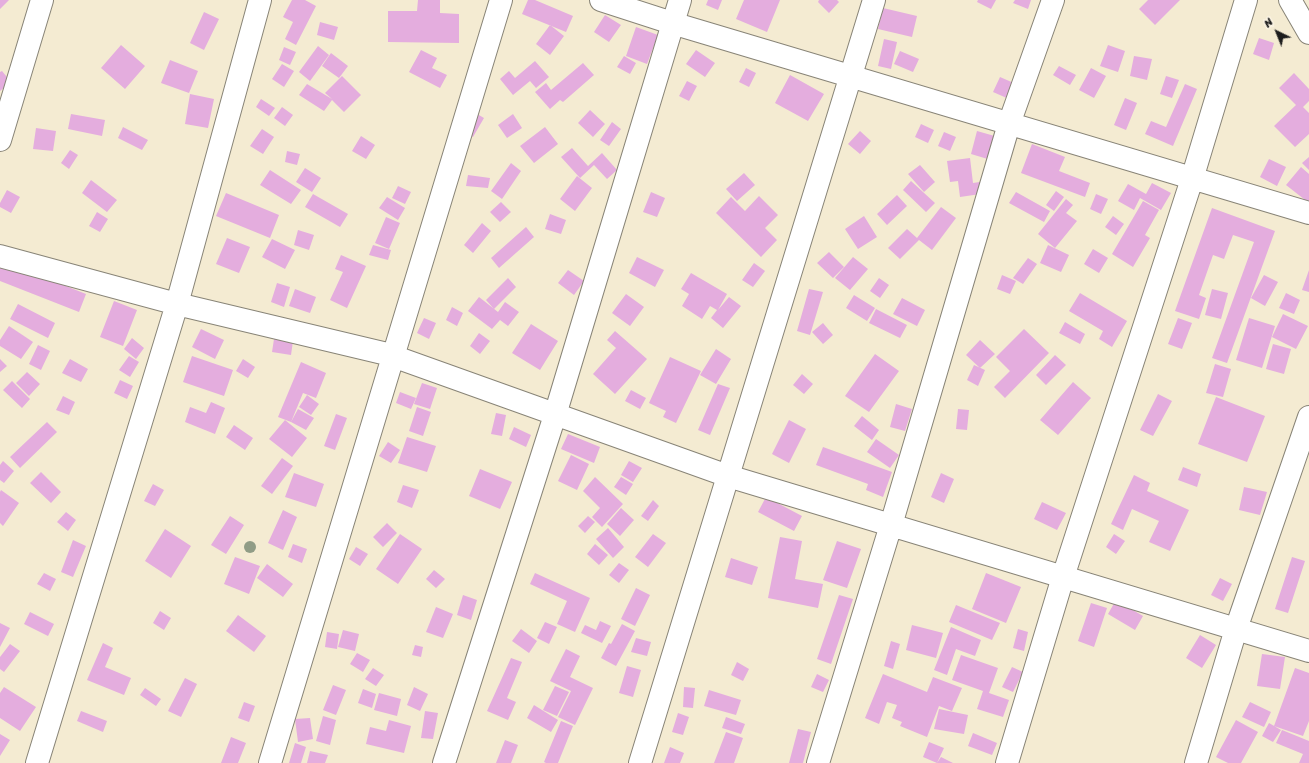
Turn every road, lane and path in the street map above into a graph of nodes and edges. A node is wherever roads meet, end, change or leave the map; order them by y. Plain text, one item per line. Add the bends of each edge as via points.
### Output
1 (42, 0) edge
2 (260, 0) edge
3 (501, 0) edge
4 (600, 0) edge
5 (680, 0) edge
6 (874, 0) edge
7 (1053, 0) edge
8 (1246, 0) edge
9 (1290, 0) edge
10 (672, 23) junction
11 (1309, 32) edge
12 (851, 76) junction
13 (1009, 124) junction
14 (0, 140) edge
15 (1192, 179) junction
16 (1309, 213) edge
17 (0, 256) edge
18 (177, 304) junction
19 (393, 357) junction
20 (555, 415) junction
21 (1309, 417) edge
22 (728, 476) junction
23 (891, 525) junction
24 (1063, 577) junction
25 (1236, 629) junction
26 (1309, 651) edge
27 (38, 763) edge
28 (270, 763) edge
29 (444, 763) edge
30 (640, 763) edge
31 (818, 763) edge
32 (1007, 763) edge
33 (1196, 763) edge

1 - 14 street
2 - 18 street
3 - 19 street
4 - 10 street
5 - 10 street
6 - 12 street
7 - 13 street
8 - 15 street
9 - 11 street
10 - 12 street
10 - 20 street
12 - 13 street
12 - 22 street
13 - 15 street
13 - 23 street
15 - 16 street
15 - 24 street
17 - 18 street
18 - 19 street
18 - 27 street
19 - 20 street
19 - 28 street
20 - 22 street
20 - 29 street
21 - 25 street
22 - 23 street
22 - 30 street
23 - 24 street
23 - 31 street
24 - 25 street
24 - 32 street
25 - 26 street
25 - 33 street

